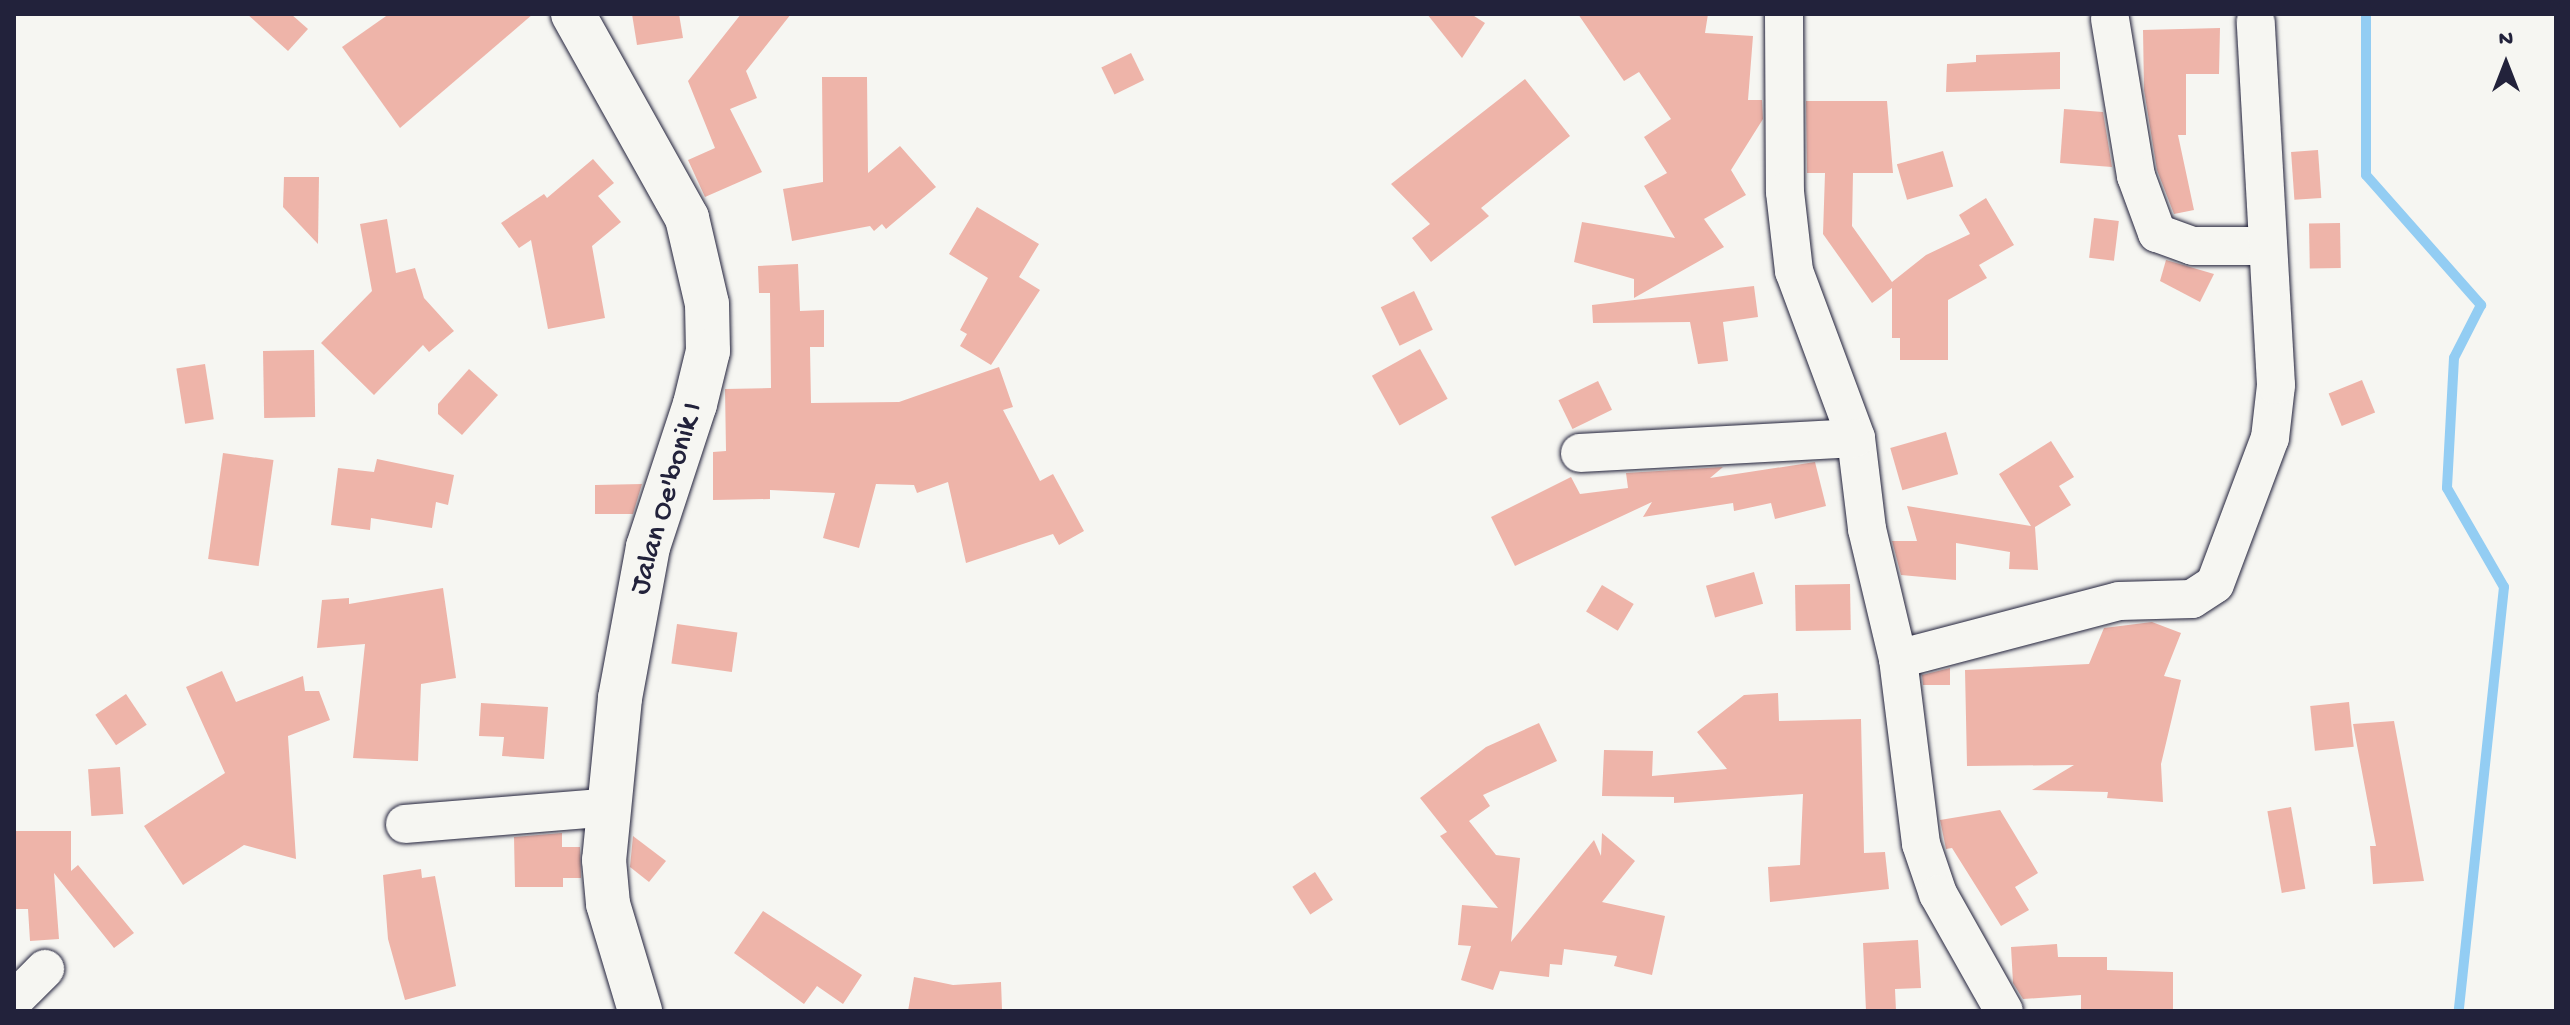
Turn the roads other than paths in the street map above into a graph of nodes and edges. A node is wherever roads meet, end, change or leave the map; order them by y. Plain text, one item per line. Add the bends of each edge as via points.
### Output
1 (573, 14) edge
2 (1784, 14) edge
3 (2110, 19) dead end
4 (2256, 22) dead end
5 (2265, 246) junction
6 (1856, 438) junction
7 (1580, 453) dead end
8 (1898, 659) junction
9 (610, 807) junction
10 (405, 824) dead end
11 (45, 969) dead end
12 (14, 1000) edge
13 (640, 1011) edge
14 (2004, 1011) edge

1 - 9 street, Jalan Oe'bonik I via 682,207 707,304 702,378 648,547 620,698
2 - 6 street via 1789,241
3 - 5 street via 2136,176 2157,233 2193,246
4 - 5 street
5 - 8 street via 2276,385 2270,438 2215,584 2192,599 2119,601
6 - 7 street
6 - 8 street via 1867,529
8 - 14 street via 1921,844 1938,894
9 - 10 street
9 - 13 street, Jalan Oe'bonik I via 604,860 608,904
11 - 12 street

